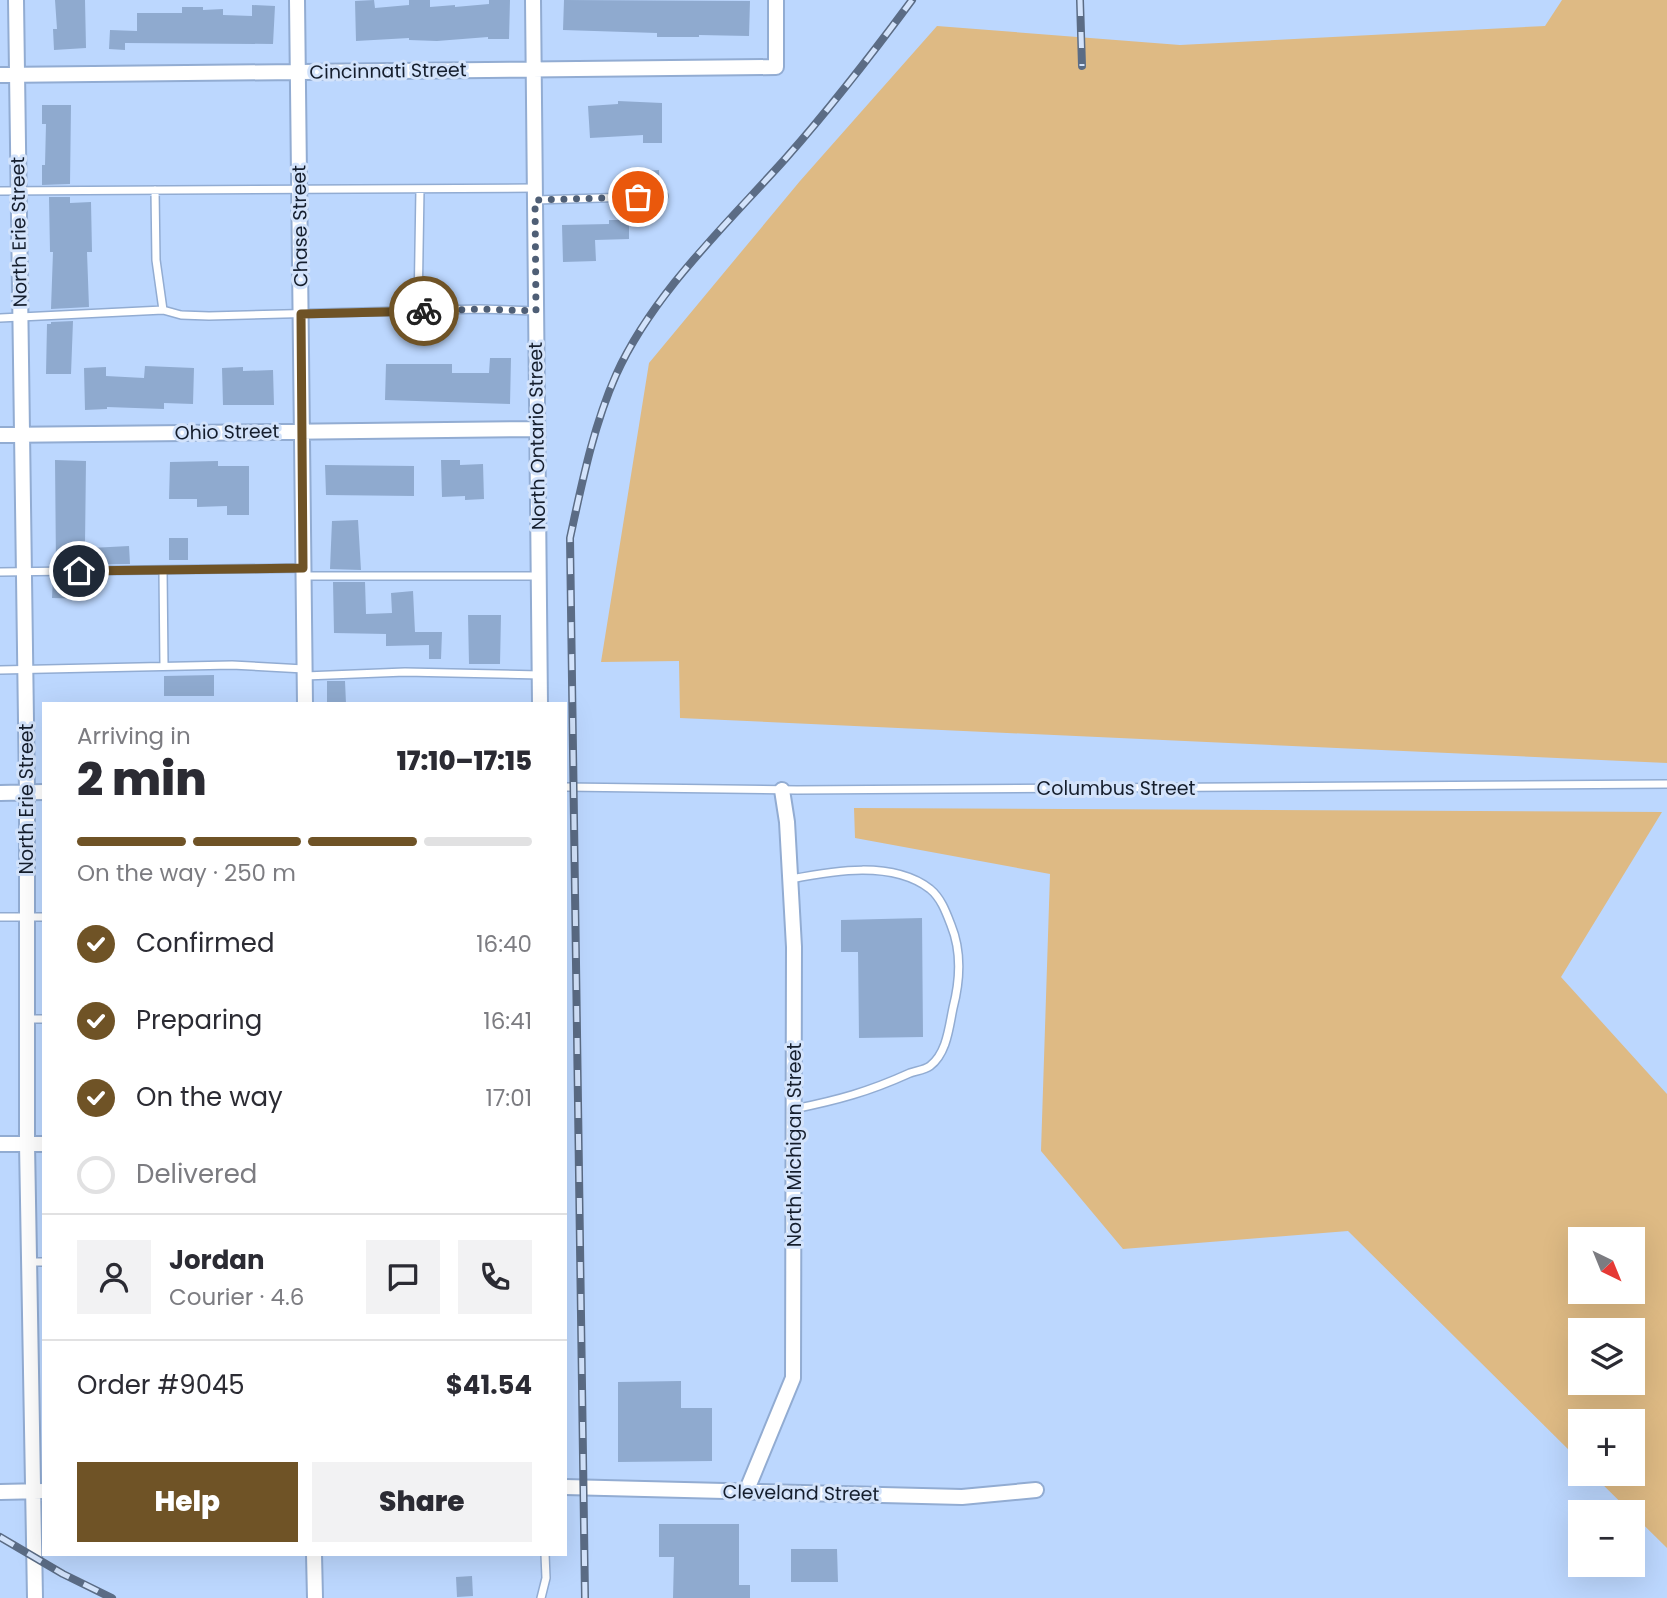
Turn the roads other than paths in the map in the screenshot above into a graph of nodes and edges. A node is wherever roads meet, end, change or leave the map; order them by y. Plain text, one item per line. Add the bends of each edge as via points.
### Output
1 (16, 0) edge
2 (297, 0) edge
3 (533, 0) edge
4 (775, 0) edge
5 (534, 69) junction
6 (298, 72) junction
7 (0, 75) edge
8 (16, 75) junction
9 (419, 189) junction
10 (155, 190) junction
11 (299, 190) junction
12 (0, 191) edge
13 (18, 191) junction
14 (535, 194) junction
15 (664, 196) dead end
16 (163, 310) junction
17 (418, 311) junction
18 (536, 311) junction
19 (301, 314) junction
20 (0, 318) edge
21 (20, 318) junction
22 (537, 429) junction
23 (302, 431) junction
24 (22, 434) junction
25 (0, 435) edge
26 (163, 570) junction
27 (23, 571) junction
28 (0, 572) edge
29 (303, 572) junction
30 (539, 576) junction
31 (164, 666) junction
32 (25, 669) junction
33 (0, 670) edge
34 (305, 672) junction
35 (540, 675) junction
36 (305, 702) edge
37 (540, 702) edge
38 (1667, 784) edge
39 (567, 787) edge
40 (782, 790) junction
41 (42, 792) edge
42 (0, 793) edge
43 (27, 793) junction
44 (790, 879) junction
45 (0, 917) edge
46 (27, 917) junction
47 (42, 917) edge
48 (27, 1019) junction
49 (42, 1019) edge
50 (794, 1110) junction
51 (0, 1144) edge
52 (27, 1144) junction
53 (42, 1144) edge
54 (36, 1262) edge
55 (38, 1375) edge
56 (567, 1487) edge
57 (1036, 1490) dead end
58 (39, 1491) edge
59 (0, 1492) edge
60 (746, 1492) junction
61 (314, 1556) edge
62 (545, 1556) edge
63 (35, 1598) edge
64 (314, 1598) edge
65 (541, 1598) edge

1 - 8 street, North Erie Street
2 - 6 street, Chase Street
3 - 5 street, North Ontario Street
4 - 5 street, Cincinnati Street via 776,67
5 - 6 street, Cincinnati Street
5 - 14 street, North Ontario Street
6 - 8 street, Cincinnati Street
6 - 11 street, Chase Street
7 - 8 street, Cincinnati Street
8 - 13 street, North Erie Street
9 - 11 lane
9 - 14 lane
9 - 17 lane
10 - 11 lane
10 - 13 lane
10 - 16 lane via 156,260
11 - 19 street, Chase Street
12 - 13 lane
13 - 21 street, North Erie Street
14 - 15 lane
14 - 18 street, North Ontario Street
16 - 19 lane via 209,316
16 - 21 lane
17 - 18 lane
17 - 19 lane
18 - 22 street, North Ontario Street
19 - 23 street, Chase Street
20 - 21 lane
21 - 24 street, North Erie Street
22 - 23 street, Ohio Street
22 - 30 street, North Ontario Street
23 - 24 street, Ohio Street
23 - 29 street, Chase Street
24 - 25 street, Ohio Street
24 - 27 street, North Erie Street
26 - 27 lane
26 - 29 lane
26 - 31 lane
27 - 28 lane
27 - 32 street, North Erie Street
29 - 30 lane
29 - 34 street, Chase Street
30 - 35 street, North Ontario Street
31 - 32 lane
31 - 34 lane via 254,665
32 - 33 lane
32 - 43 street, North Erie Street
34 - 35 lane
34 - 36 street, Chase Street
35 - 37 street, North Ontario Street
38 - 40 lane, Columbus Street
39 - 40 lane, Columbus Street
40 - 44 street, North Michigan Street
41 - 43 street
42 - 43 street
43 - 46 street, North Erie Street
44 - 50 street, North Michigan Street
44 - 50 lane via 872,870 919,883 944,907 955,934 960,968 945,1046 929,1066 849,1098
45 - 46 lane
46 - 47 lane
46 - 48 street, North Erie Street
48 - 49 lane
48 - 52 street, North Erie Street
50 - 60 street, North Michigan Street via 793,1378
51 - 52 street
52 - 53 street
52 - 54 street, North Erie Street
54 - 55 street, North Erie Street
55 - 58 street, North Erie Street
56 - 60 street, Cleveland Street
57 - 60 street, Cleveland Street via 962,1497
58 - 59 street
58 - 63 street, North Erie Street
61 - 64 street
62 - 65 lane

